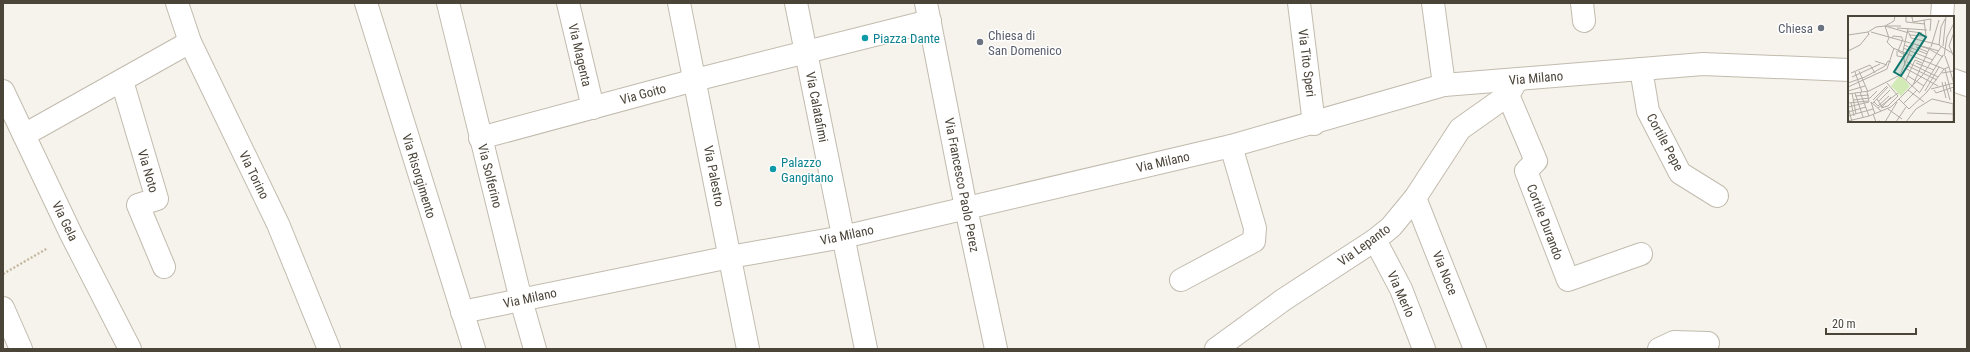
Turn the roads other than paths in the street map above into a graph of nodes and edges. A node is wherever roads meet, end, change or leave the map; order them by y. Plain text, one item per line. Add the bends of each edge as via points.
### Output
1 (177, 3) edge
2 (366, 3) edge
3 (448, 3) edge
4 (568, 3) edge
5 (679, 3) edge
6 (796, 3) edge
7 (1299, 3) edge
8 (1433, 3) edge
9 (1943, 3) edge
10 (928, 12) edge
11 (1942, 16) edge
12 (190, 42) junction
13 (806, 52) junction
14 (1641, 69) junction
15 (1848, 70) edge
16 (695, 80) junction
17 (1954, 80) edge
18 (122, 81) junction
19 (1444, 85) junction
20 (1967, 85) edge
21 (1512, 88) junction
22 (3, 91) edge
23 (593, 108) junction
24 (1314, 124) junction
25 (24, 135) junction
26 (480, 138) junction
27 (1230, 146) junction
28 (1717, 196) dead end
29 (1414, 198) junction
30 (966, 208) junction
31 (843, 237) junction
32 (1375, 240) junction
33 (1642, 254) dead end
34 (730, 257) junction
35 (164, 267) dead end
36 (1181, 280) dead end
37 (521, 300) junction
38 (3, 308) edge
39 (462, 312) junction
40 (1708, 343) dead end
41 (1226, 346) edge
42 (21, 349) edge
43 (130, 349) edge
44 (328, 349) edge
45 (474, 349) edge
46 (535, 349) edge
47 (748, 349) edge
48 (866, 349) edge
49 (996, 349) edge
50 (1424, 349) edge
51 (1475, 349) edge
52 (1659, 349) edge

1 - 12 street, Via Torino
2 - 39 street, Via Risorgimento
3 - 26 street, Via Solferino
4 - 23 street, Via Magenta
5 - 16 street, Via Palestro
6 - 13 street, Via Calatafimi
7 - 24 street, Via Tito Speri
8 - 19 street
9 - 11 street
10 - 13 street, Via Goito
10 - 30 street, Via Francesco Paolo Perez
12 - 18 street
12 - 44 street, Via Torino via 278,224
13 - 16 street, Via Goito
13 - 31 street, Via Calatafimi
14 - 15 street, Via Milano via 1703,64
14 - 21 street, Via Milano
14 - 28 street, Cortile Pepe via 1648,111 1680,173
16 - 23 street, Via Goito
16 - 34 street, Via Palestro
17 - 20 street
18 - 25 street
18 - 35 street, Via Noto via 157,199 138,205
19 - 21 street, Via Milano
19 - 24 street, Via Milano
21 - 29 street, Via Lepanto via 1460,129
21 - 33 street, Cortile Durando via 1536,161 1526,171 1568,280
22 - 25 street, Via Gela
23 - 26 street, Via Goito
24 - 27 street, Via Milano
25 - 43 street, Via Gela
26 - 37 street, Via Solferino
27 - 30 street, Via Milano
27 - 36 street via 1255,228 1254,241
29 - 32 street, Via Lepanto via 1391,227
29 - 51 street, Via Noce
30 - 31 street, Via Milano
30 - 49 street, Via Francesco Paolo Perez
31 - 34 street, Via Milano
31 - 48 street, Via Calatafimi
32 - 41 street, Via Lepanto via 1283,300
32 - 50 street, Via Merlo via 1401,290
34 - 37 street, Via Milano
34 - 47 street, Via Palestro
37 - 39 street, Via Milano
37 - 46 street, Via Solferino
38 - 42 street
39 - 45 street, Via Risorgimento
40 - 52 street via 1674,342

